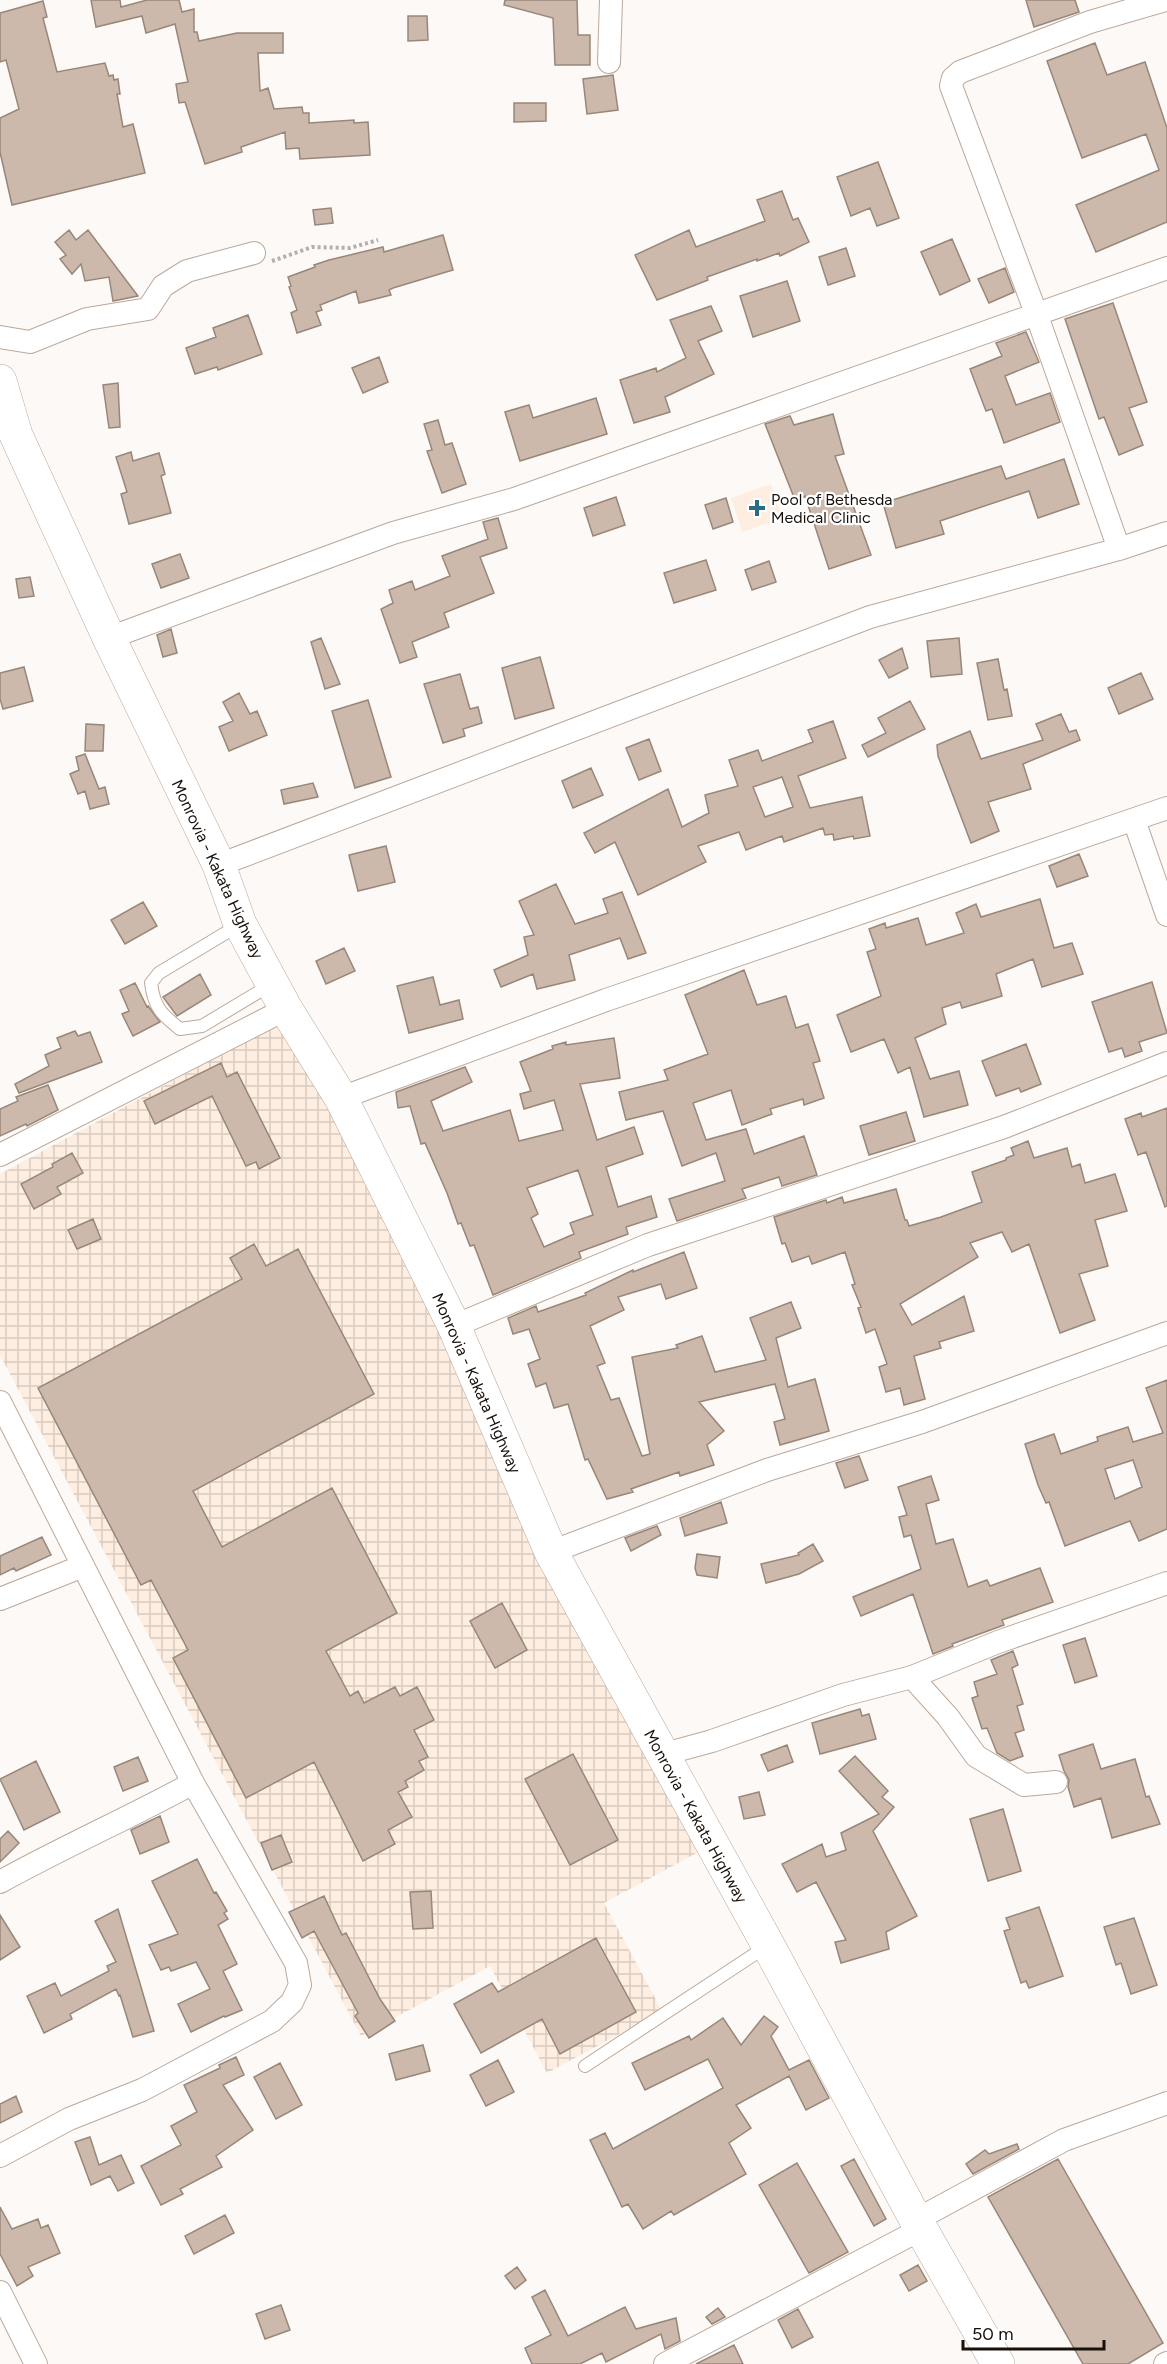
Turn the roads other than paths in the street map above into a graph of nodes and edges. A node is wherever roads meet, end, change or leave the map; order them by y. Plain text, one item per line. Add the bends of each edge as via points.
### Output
1 (611, 0) edge
2 (1165, 0) edge
3 (609, 62) dead end
4 (254, 254) road end
5 (1167, 268) edge
6 (1036, 313) junction
7 (0, 337) edge
8 (0, 381) edge
9 (1167, 533) edge
10 (1119, 549) junction
11 (109, 638) junction
12 (1167, 808) edge
13 (1134, 820) junction
14 (219, 865) junction
15 (1167, 915) edge
16 (240, 924) junction
17 (279, 996) junction
18 (1167, 1063) edge
19 (341, 1098) junction
20 (0, 1155) edge
21 (454, 1326) junction
22 (1167, 1333) edge
23 (0, 1402) edge
24 (551, 1552) junction
25 (83, 1566) junction
26 (1167, 1583) edge
27 (0, 1599) edge
28 (912, 1677) junction
29 (661, 1755) junction
30 (1056, 1782) dead end
31 (193, 1784) junction
32 (0, 1882) edge
33 (768, 1945) junction
34 (585, 2066) dead end
35 (1167, 2103) edge
36 (0, 2156) edge
37 (916, 2220) junction
38 (0, 2292) edge
39 (36, 2364) edge
40 (665, 2364) edge
41 (998, 2364) edge

1 - 3 street
2 - 6 street via 1090,22 953,78 951,86
4 - 7 street via 187,271 164,286 148,309 87,319 30,342
5 - 6 street
6 - 10 street
6 - 11 street via 514,499 393,533
8 - 11 highway, Monrovia - Kakata Highway via 16,435
9 - 10 street
10 - 14 street via 870,617
11 - 14 highway, Monrovia - Kakata Highway
12 - 13 street
13 - 15 street
13 - 19 street via 606,1000
14 - 16 highway, Monrovia - Kakata Highway
16 - 17 highway, Monrovia - Kakata Highway
16 - 17 lane via 159,973 151,983 153,999 161,1014 180,1029 202,1026
17 - 19 highway, Monrovia - Kakata Highway
17 - 20 street
18 - 21 street via 1004,1127 648,1245
19 - 21 highway, Monrovia - Kakata Highway
21 - 24 highway, Monrovia - Kakata Highway
22 - 24 street via 922,1422 767,1470
23 - 25 street
24 - 29 highway, Monrovia - Kakata Highway
25 - 27 street
25 - 31 street
26 - 28 street via 998,1642
28 - 29 street via 843,1695
28 - 30 street via 976,1756 1024,1785
29 - 33 highway, Monrovia - Kakata Highway
31 - 32 street
31 - 36 street via 296,1963 300,1985 292,2002 272,2021 142,2090 69,2120
33 - 34 lane
33 - 37 highway, Monrovia - Kakata Highway
35 - 37 street via 1064,2140
37 - 40 street via 912,2234
37 - 41 highway, Monrovia - Kakata Highway
38 - 39 street

